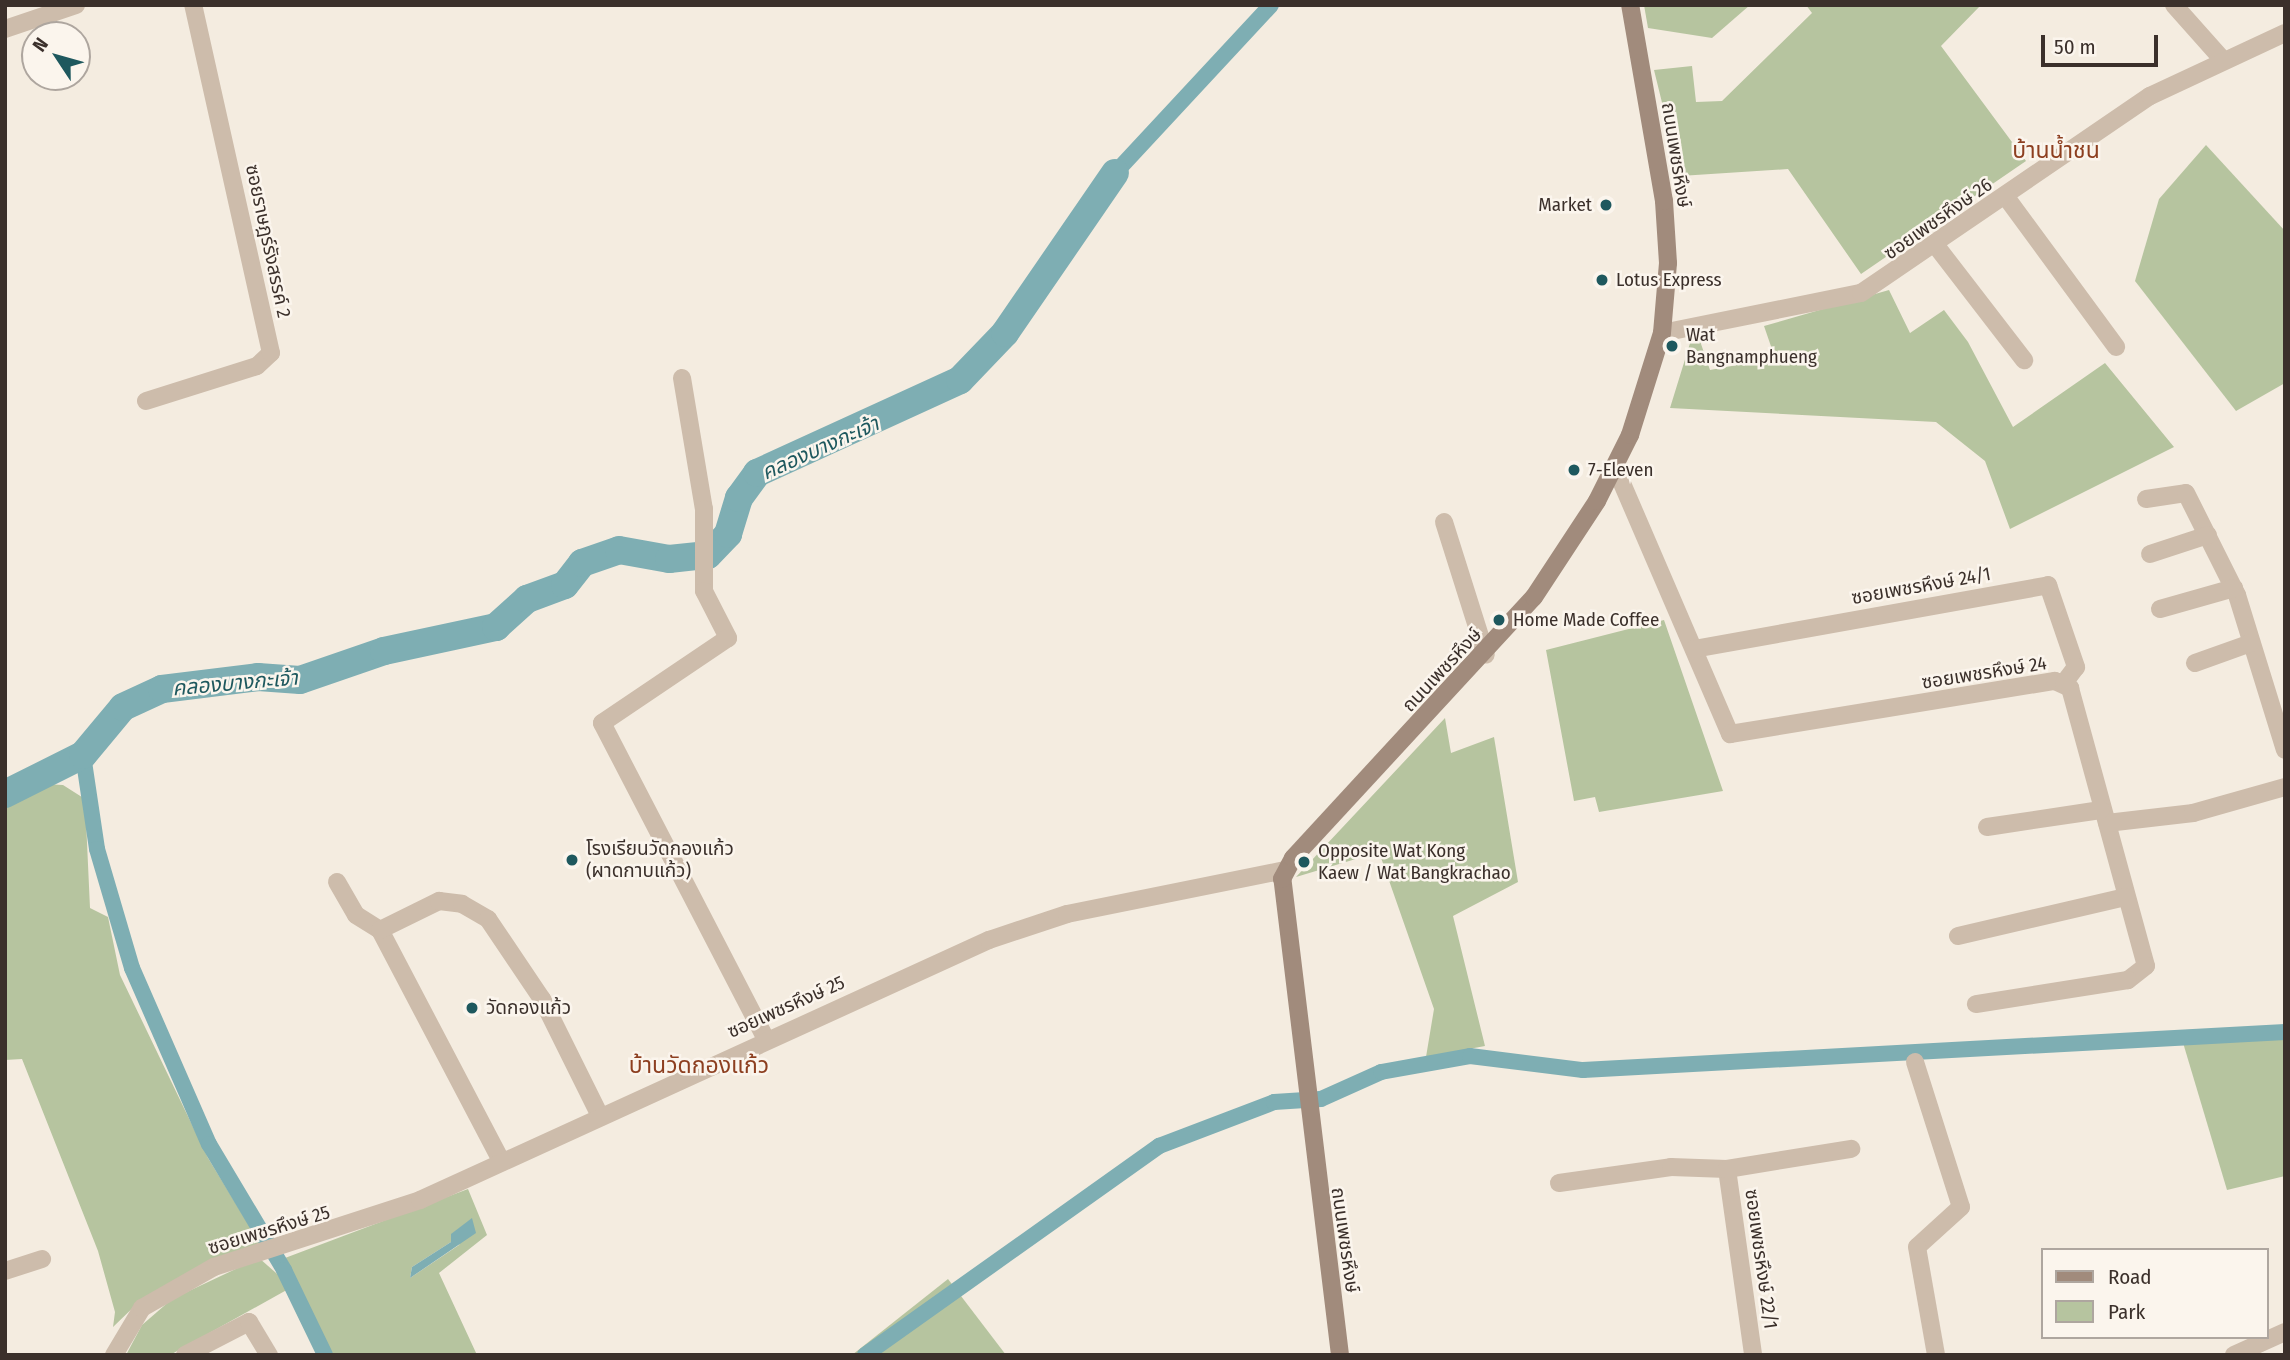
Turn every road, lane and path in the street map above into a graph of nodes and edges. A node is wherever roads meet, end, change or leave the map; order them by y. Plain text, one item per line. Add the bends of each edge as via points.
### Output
1 (76, 5) edge
2 (193, 5) edge
3 (1630, 5) edge
4 (2174, 5) edge
5 (5, 29) edge
6 (2285, 33) edge
7 (2222, 59) junction
8 (2006, 197) junction
9 (1937, 247) junction
10 (1662, 333) junction
11 (2116, 347) dead end
12 (2024, 360) dead end
13 (682, 377) dead end
14 (146, 401) dead end
15 (1615, 467) junction
16 (2146, 499) dead end
17 (1444, 522) dead end
18 (2208, 535) junction
19 (2150, 554) dead end
20 (2234, 588) junction
21 (2160, 609) dead end
22 (2252, 643) junction
23 (1694, 649) junction
24 (1486, 655) junction
25 (2195, 663) dead end
26 (2064, 683) junction
27 (2285, 750) edge
28 (2285, 787) edge
29 (2104, 817) junction
30 (1987, 827) dead end
31 (1285, 870) junction
32 (337, 882) dead end
33 (2126, 897) junction
34 (380, 930) junction
35 (1958, 936) dead end
36 (1976, 1004) dead end
37 (766, 1040) junction
38 (1916, 1062) dead end
39 (599, 1114) junction
40 (1852, 1149) dead end
41 (502, 1162) junction
42 (1727, 1169) junction
43 (1559, 1183) dead end
44 (42, 1259) dead end
45 (5, 1271) edge
46 (2285, 1332) edge
47 (114, 1355) edge
48 (185, 1355) edge
49 (269, 1355) edge
50 (1340, 1355) edge
51 (1753, 1355) edge
52 (1936, 1355) edge
53 (2234, 1355) edge

1 - 5 street
2 - 14 street, ซอยราษฎร์รังสรรค์ 2 via 271,353 257,366
3 - 10 main road, ถนนเพชรหึงษ์ via 1664,201
4 - 7 street
6 - 7 street, ซอยเพชรหึงษ์ 26
7 - 8 street, ซอยเพชรหึงษ์ 26 via 2150,96
8 - 9 street, ซอยเพชรหึงษ์ 26
8 - 11 street
9 - 10 street, ซอยเพชรหึงษ์ 26 via 1840,300
9 - 12 street
10 - 15 main road, ถนนเพชรหึงษ์ via 1642,404
13 - 37 street via 703,498 705,591 728,638 602,723
15 - 23 street, ซอยเพชรหึงษ์ 24
15 - 24 main road, ถนนเพชรหึงษ์ via 1575,537
16 - 18 street via 2181,489
17 - 24 street
18 - 19 street
18 - 20 street
20 - 21 street
20 - 22 street
22 - 25 street
22 - 27 street
23 - 26 street, ซอยเพชรหึงษ์ 24 via 1725,731 1737,735
23 - 26 street, ซอยเพชรหึงษ์ 24/1 via 2048,586 2076,667
24 - 31 main road, ถนนเพชรหึงษ์
26 - 29 street, ซอยเพชรหึงษ์ 24
28 - 29 street via 2193,813
29 - 30 street
29 - 33 street, ซอยเพชรหึงษ์ 24
31 - 37 street, ซอยเพชรหึงษ์ 25 via 1028,926
31 - 50 main road, ถนนเพชรหึงษ์ via 1284,936
32 - 34 street via 356,915
33 - 35 street
33 - 36 street, ซอยเพชรหึงษ์ 24 via 2146,966 2138,977
34 - 39 street via 439,901 462,904 488,919 542,999
34 - 41 street
37 - 39 street, ซอยเพชรหึงษ์ 25
38 - 52 street via 1961,1207 1917,1247
39 - 41 street, ซอยเพชรหึงษ์ 25
40 - 42 street, ซอยเพชรหึงษ์ 22/1
41 - 47 street, ซอยเพชรหึงษ์ 25 via 371,1219 183,1282 128,1322
42 - 43 street, ซอยเพชรหึงษ์ 22/1 via 1671,1167
42 - 51 street, ซอยเพชรหึงษ์ 22/1
44 - 45 street
46 - 53 street
48 - 49 street via 249,1322

